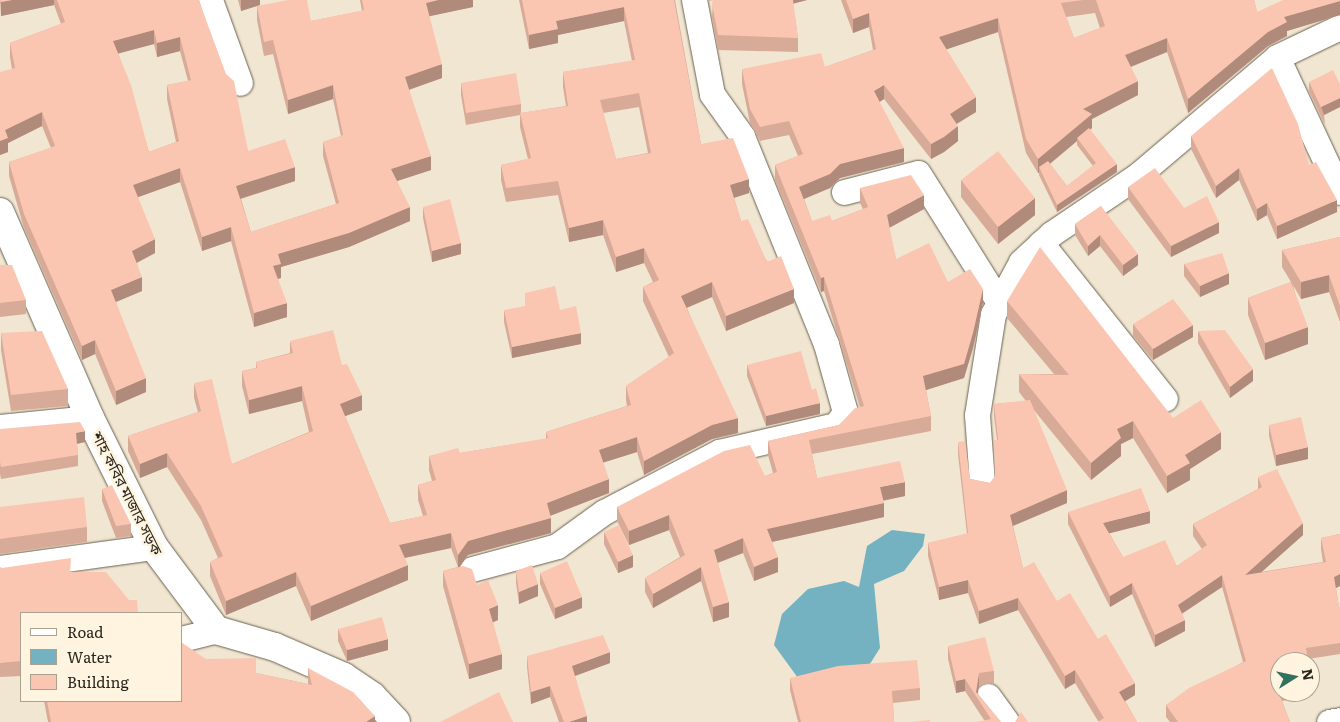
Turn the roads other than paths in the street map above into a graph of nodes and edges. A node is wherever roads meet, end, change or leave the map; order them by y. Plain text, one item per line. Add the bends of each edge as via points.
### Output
1 (210, 0) edge
2 (694, 0) edge
3 (1340, 27) edge
4 (1277, 57) junction
5 (240, 83) dead end
6 (844, 192) dead end
7 (1340, 192) edge
8 (0, 212) edge
9 (1042, 243) junction
10 (11, 265) edge
11 (999, 302) junction
12 (1165, 399) dead end
13 (90, 418) junction
14 (0, 426) edge
15 (982, 483) edge
16 (154, 547) junction
17 (0, 568) edge
18 (472, 570) edge
19 (216, 630) junction
20 (182, 639) edge
21 (988, 696) dead end
22 (1340, 720) edge
23 (396, 722) edge
24 (1007, 722) edge
25 (1329, 722) edge

1 - 5 street
2 - 18 street via 712,94 742,136 826,344 845,412 836,425 718,452 604,512 557,546
3 - 4 street
4 - 7 street
4 - 9 street via 1138,175
6 - 11 street via 918,173
8 - 10 main road, শাহ কবির মাজার সড়ক
9 - 11 street via 1021,262
9 - 12 street
10 - 13 main road, শাহ কবির মাজার সড়ক
11 - 15 street via 993,314 977,415
13 - 14 street
13 - 16 main road, শাহ কবির মাজার সড়ক
16 - 17 street
16 - 19 main road, শাহ কবির মাজার সড়ক
19 - 20 street
19 - 23 main road via 275,647 344,676 372,696
21 - 24 street
22 - 25 street

